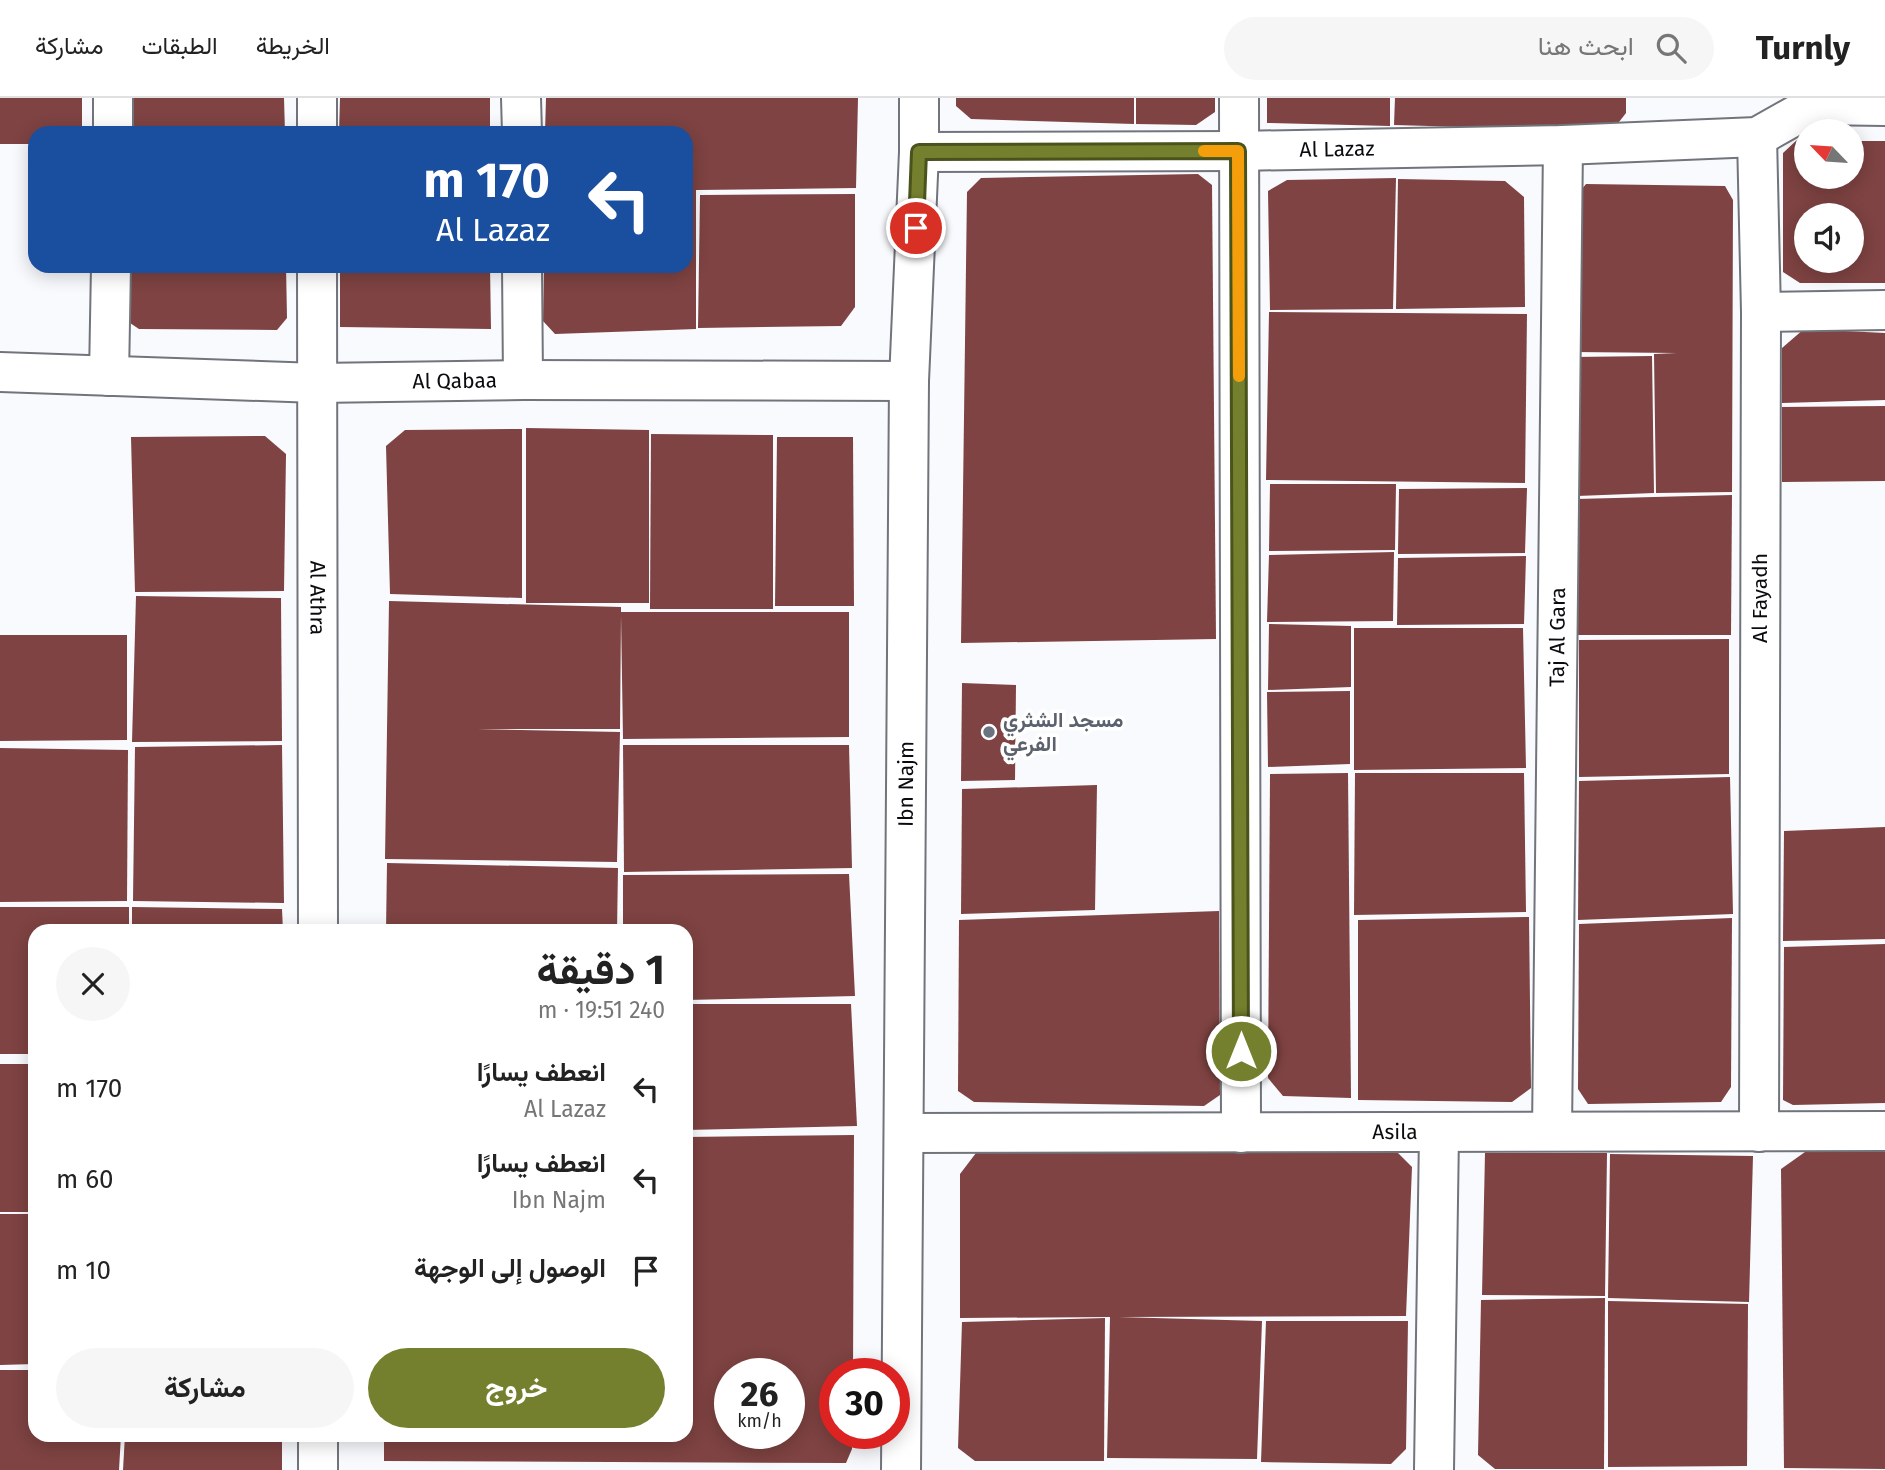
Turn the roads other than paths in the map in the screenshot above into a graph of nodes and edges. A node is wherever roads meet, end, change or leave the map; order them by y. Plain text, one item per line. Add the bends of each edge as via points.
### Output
1 (113, 98) edge
2 (317, 98) edge
3 (521, 98) edge
4 (919, 98) edge
5 (1239, 98) edge
6 (1814, 102) edge
7 (1885, 106) edge
8 (113, 126) edge
9 (317, 126) edge
10 (522, 126) edge
11 (1757, 137) junction
12 (1563, 145) junction
13 (1238, 151) junction
14 (919, 152) junction
15 (111, 273) edge
16 (317, 273) edge
17 (522, 273) edge
18 (1885, 310) edge
19 (1761, 312) junction
20 (0, 372) edge
21 (109, 376) junction
22 (523, 380) junction
23 (909, 381) junction
24 (317, 383) junction
25 (317, 924) edge
26 (1552, 1131) junction
27 (1885, 1131) edge
28 (1759, 1132) junction
29 (905, 1133) junction
30 (1241, 1133) junction
31 (1439, 1134) junction
32 (318, 1442) edge
33 (318, 1470) edge
34 (901, 1470) edge
35 (1434, 1470) edge

1 - 8 street
2 - 9 street
3 - 10 street
4 - 14 street, Ibn Najm
5 - 13 street
6 - 7 street
6 - 11 street
11 - 12 street, Al Lazaz
11 - 19 street, Al Fayadh
12 - 13 street, Al Lazaz
12 - 26 street, Taj Al Gara
13 - 14 street, Al Lazaz
13 - 30 street
14 - 23 street, Ibn Najm
15 - 21 street
16 - 24 street, Al Athra
17 - 22 street
18 - 19 street
19 - 28 street, Al Fayadh
20 - 21 street, Al Qabaa
21 - 24 street, Al Qabaa
22 - 23 street, Al Qabaa
22 - 24 street, Al Qabaa
23 - 29 street, Ibn Najm
24 - 25 street, Al Athra
26 - 28 street, Asila
26 - 31 street, Asila
27 - 28 street, Asila
29 - 30 street, Asila
29 - 34 street, Ibn Najm
30 - 31 street, Asila
31 - 35 street
32 - 33 street

